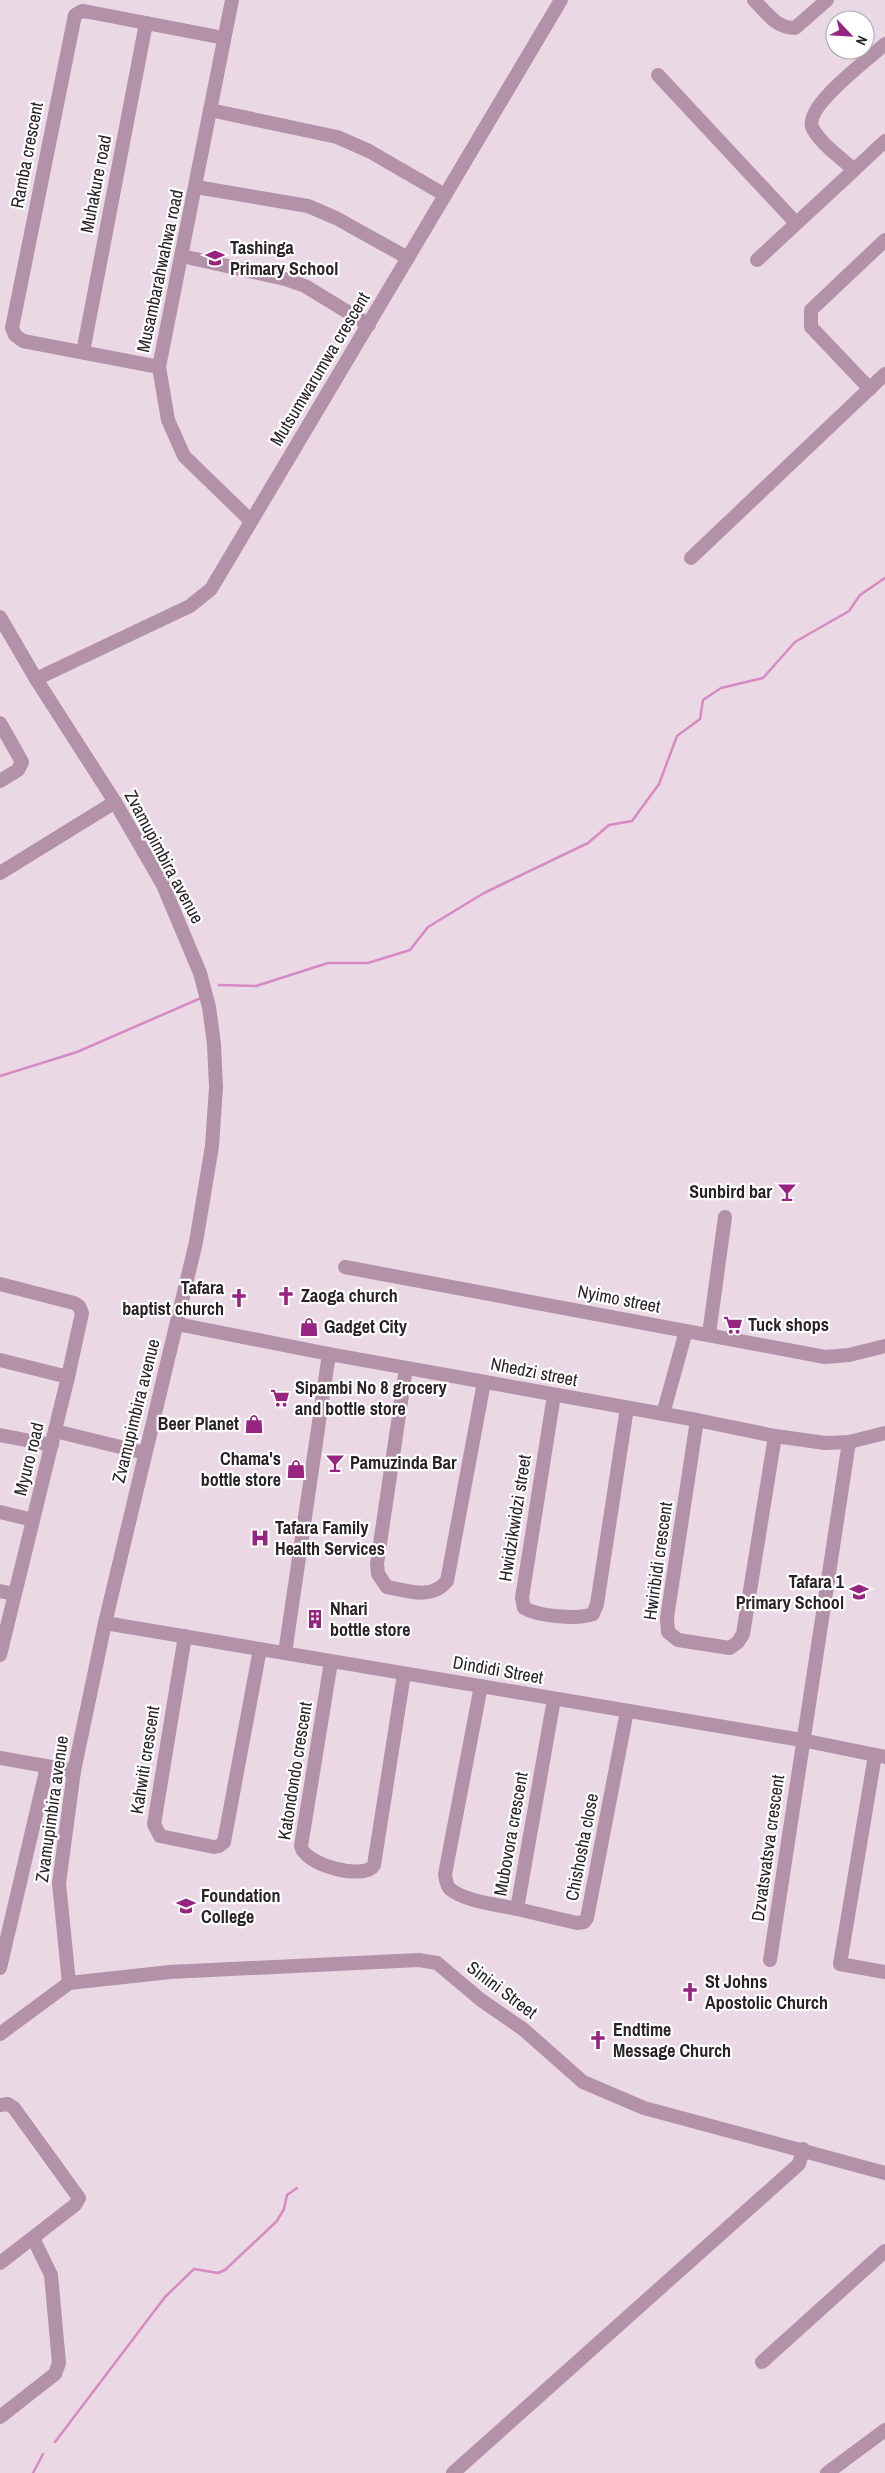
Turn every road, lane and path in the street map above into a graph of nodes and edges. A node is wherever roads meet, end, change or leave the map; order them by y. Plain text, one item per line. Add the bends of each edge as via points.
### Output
1 (232, 0) edge
2 (561, 0) edge
3 (754, 0) edge
4 (827, 0) edge
5 (146, 23) junction
6 (224, 38) junction
7 (885, 44) edge
8 (658, 75) dead end
9 (210, 110) junction
10 (885, 141) edge
11 (854, 170) junction
12 (196, 187) junction
13 (445, 195) junction
14 (796, 223) junction
15 (885, 240) edge
16 (182, 256) junction
17 (408, 258) junction
18 (757, 260) dead end
19 (369, 325) junction
20 (83, 352) junction
21 (159, 367) junction
22 (885, 374) edge
23 (870, 389) junction
24 (250, 521) junction
25 (691, 558) dead end
26 (0, 616) edge
27 (36, 679) junction
28 (0, 724) edge
29 (0, 781) edge
30 (116, 802) junction
31 (0, 873) edge
32 (725, 1217) dead end
33 (345, 1267) dead end
34 (0, 1284) edge
35 (177, 1324) junction
36 (686, 1331) junction
37 (709, 1334) junction
38 (885, 1346) edge
39 (329, 1354) junction
40 (0, 1360) edge
41 (406, 1368) junction
42 (68, 1377) junction
43 (484, 1382) junction
44 (554, 1395) junction
45 (627, 1408) junction
46 (663, 1414) junction
47 (697, 1420) junction
48 (55, 1431) junction
49 (885, 1433) edge
50 (0, 1435) edge
51 (775, 1436) junction
52 (849, 1442) junction
53 (52, 1445) junction
54 (145, 1453) junction
55 (0, 1512) edge
56 (33, 1520) junction
57 (0, 1590) edge
58 (15, 1594) junction
59 (105, 1623) junction
60 (185, 1636) junction
61 (260, 1649) junction
62 (285, 1653) junction
63 (0, 1655) edge
64 (331, 1662) junction
65 (404, 1674) junction
66 (481, 1686) junction
67 (554, 1699) junction
68 (627, 1711) junction
69 (802, 1740) junction
70 (880, 1756) edge
71 (0, 1758) edge
72 (47, 1767) junction
73 (74, 1771) junction
74 (518, 1909) junction
75 (770, 1960) dead end
76 (0, 1968) edge
77 (885, 1972) edge
78 (69, 1982) junction
79 (0, 2034) edge
80 (0, 2105) edge
81 (803, 2149) junction
82 (885, 2173) edge
83 (33, 2238) junction
84 (885, 2251) edge
85 (0, 2263) edge
86 (762, 2362) dead end
87 (0, 2417) edge
88 (885, 2430) edge
89 (453, 2473) edge
90 (827, 2473) edge

1 - 6 street, Musambarahwahwa road
2 - 13 street, Mutsumwarumwa crescent
3 - 4 street via 779,26 786,28 795,28
5 - 6 street, Ramba crescent
5 - 20 street, Muhakure road
5 - 20 street, Ramba crescent via 82,11 76,15 12,328 22,341
6 - 9 street, Musambarahwahwa road
7 - 11 street via 820,102 812,116 812,127 817,134
8 - 14 street
9 - 12 street, Musambarahwahwa road
9 - 13 street via 337,136
10 - 11 street
11 - 14 street
12 - 16 street, Musambarahwahwa road
12 - 17 street via 308,206
13 - 17 street, Mutsumwarumwa crescent
14 - 18 street
15 - 23 street via 810,310 811,327
16 - 19 street via 298,284
16 - 21 street, Musambarahwahwa road
17 - 19 street, Mutsumwarumwa crescent
19 - 24 street, Mutsumwarumwa crescent
20 - 21 street, Ramba crescent
21 - 24 street, Musambarahwahwa road via 168,420 184,456
22 - 23 street
23 - 25 street
24 - 27 street, Mutsumwarumwa crescent via 211,589 203,597
26 - 27 street, Zvamupimbira avenue
27 - 30 street, Zvamupimbira avenue
28 - 29 street via 21,758 21,766
30 - 31 street
30 - 35 street, Zvamupimbira avenue via 163,885 187,940 207,998 214,1044 216,1087 212,1146 196,1242
32 - 37 street
33 - 36 street, Nyimo street
34 - 42 street, Myuro road via 79,1306 82,1313
35 - 39 street, Nhedzi street
35 - 54 street, Zvamupimbira avenue
36 - 37 street, Nyimo street
36 - 46 street
37 - 38 street, Nyimo street via 824,1357
39 - 41 street, Nhedzi street
39 - 62 street
40 - 42 street
41 - 43 street, Nhedzi street
41 - 43 street via 376,1564 378,1574 387,1586 422,1593 442,1588 447,1581
42 - 48 street, Myuro road
43 - 44 street, Nhedzi street
44 - 45 street, Nhedzi street
44 - 45 street, Hwidzikwidzi street via 522,1598 524,1608 533,1613 585,1617 593,1614
45 - 46 street, Nhedzi street
46 - 47 street, Nhedzi street
47 - 51 street, Nhedzi street
47 - 51 street, Hwiribidi crescent via 667,1618 668,1632 678,1640 730,1648 743,1634
48 - 53 street, Myuro road
48 - 54 street
49 - 52 street, Nhedzi street
50 - 53 street
51 - 52 street, Nhedzi street via 825,1443
52 - 69 street, Dzvatsvatsva crescent
53 - 56 street, Myuro road
54 - 59 street, Zvamupimbira avenue
55 - 56 street
56 - 58 street, Myuro road
57 - 58 street
58 - 63 street, Myuro road
59 - 60 street, Dindidi Street
59 - 73 street, Zvamupimbira avenue
60 - 61 street, Dindidi Street
60 - 61 street, Kahwiti crescent via 154,1824 160,1836 214,1847 224,1842
61 - 62 street, Dindidi Street
62 - 64 street, Dindidi Street
64 - 65 street, Dindidi Street
64 - 65 street, Katondondo crescent via 301,1846 302,1853 312,1861 358,1872 368,1871 374,1865
65 - 66 street, Dindidi Street
66 - 67 street, Dindidi Street
66 - 74 street, Mubovora crescent via 445,1874 446,1883 449,1888 469,1897
67 - 68 street, Dindidi Street
67 - 74 street, Mubovora crescent
68 - 69 street, Dindidi Street
68 - 74 street, Chishosha close via 587,1918 577,1923
69 - 70 street, Dindidi Street
69 - 75 street, Dzvatsvatsva crescent
70 - 77 street via 840,1964
71 - 72 street
72 - 73 street
72 - 76 street
73 - 78 street, Zvamupimbira avenue via 59,1883
78 - 79 street
78 - 81 street, Sinini Street via 170,1972 419,1960 437,1963 481,2000 523,2029 583,2082 644,2108
80 - 83 street via 8,2104 14,2108 79,2195 75,2205
81 - 82 street, Sinini Street
81 - 89 street via 799,2164
83 - 85 street
83 - 87 street via 51,2275 59,2363 55,2374
84 - 86 street
88 - 90 street

